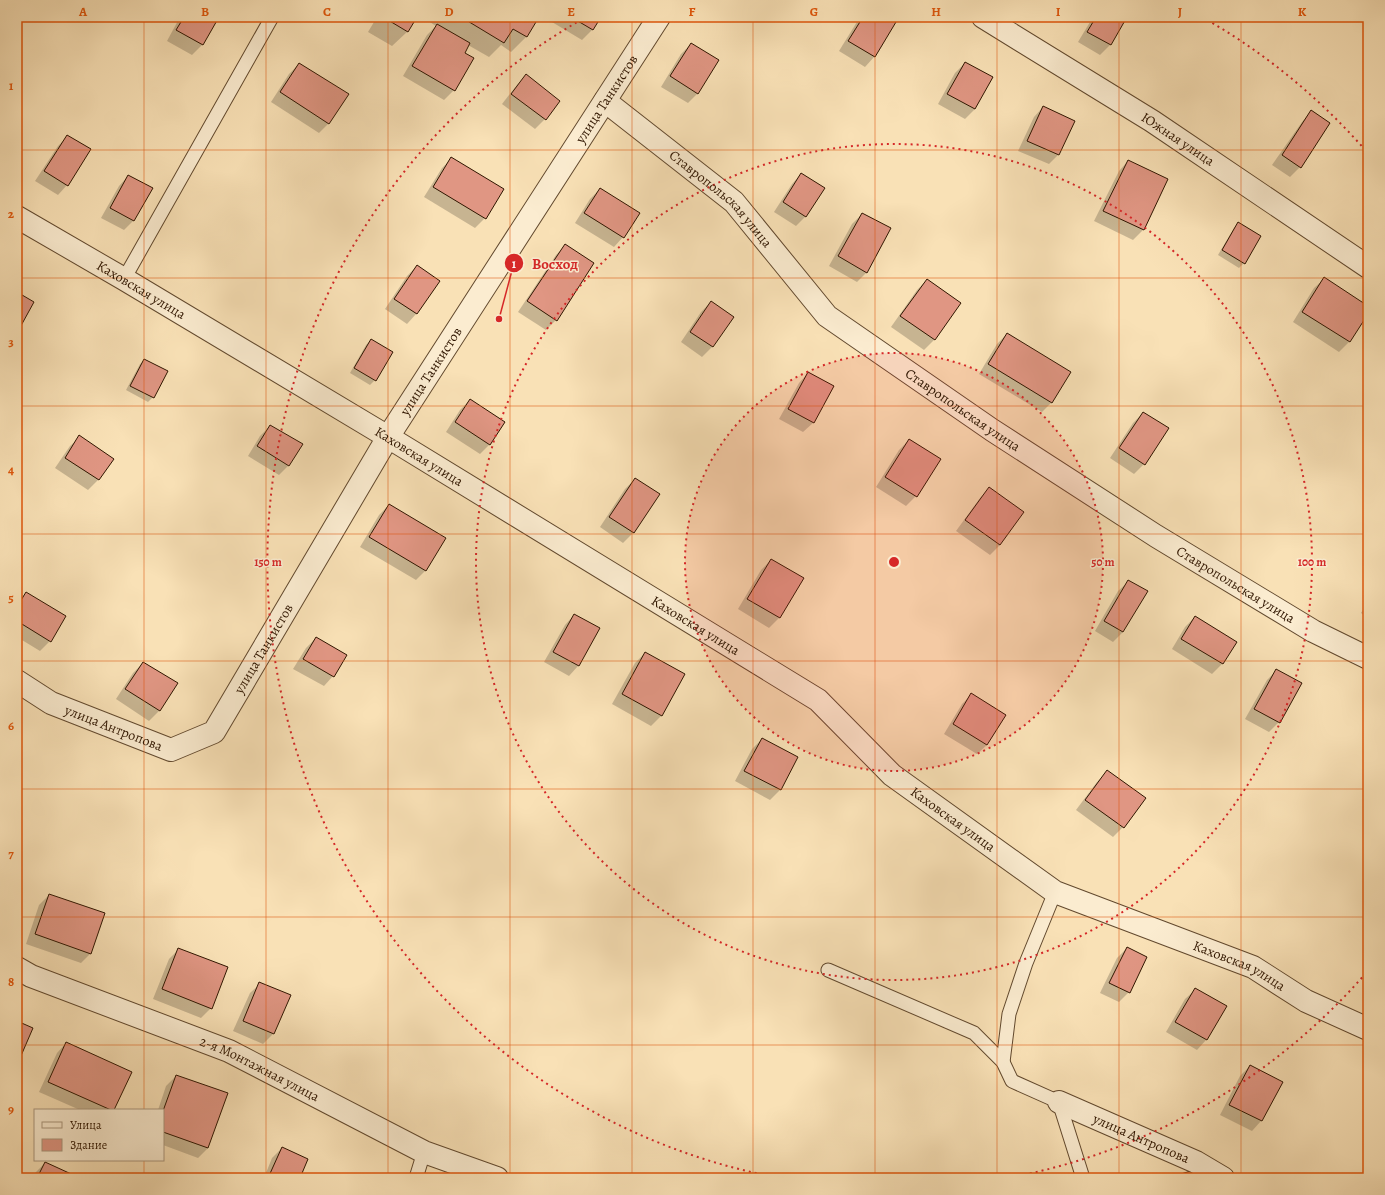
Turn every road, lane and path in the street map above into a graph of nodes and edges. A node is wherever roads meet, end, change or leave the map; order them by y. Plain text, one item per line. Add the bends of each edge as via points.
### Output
1 (272, 17) edge
2 (659, 17) edge
3 (983, 17) edge
4 (605, 101) junction
5 (17, 217) edge
6 (1368, 267) edge
7 (124, 279) junction
8 (388, 437) junction
9 (1368, 658) edge
10 (17, 681) edge
11 (214, 732) joint
12 (1055, 892) junction
13 (17, 968) edge
14 (828, 970) dead end
15 (1368, 1029) edge
16 (1003, 1062) junction
17 (1059, 1102) junction
18 (424, 1152) junction
19 (416, 1178) edge
20 (497, 1178) edge
21 (1083, 1178) edge
22 (1223, 1178) edge

1 - 7 lane
2 - 4 street, улица Танкистов
3 - 6 street, Южная улица via 1152,121
4 - 8 street, улица Танкистов
4 - 9 street, Ставропольская улица via 734,202 827,316 992,430 1156,536 1313,631
5 - 7 street, Каховская улица
7 - 8 street, Каховская улица
8 - 11 street, улица Танкистов
8 - 12 street, Каховская улица via 818,700 892,776
10 - 11 street, улица Антропова via 51,702 171,750
12 - 15 street, Каховская улица via 1253,967 1306,1001
12 - 16 lane via 1026,963 1009,1014
13 - 18 street, 2-я Монтажная улица via 31,976 229,1051
14 - 16 lane via 974,1032
16 - 17 lane via 1012,1081
17 - 21 lane
17 - 22 street, улица Антропова via 1196,1162
18 - 19 lane
18 - 20 street, 2-я Монтажная улица

